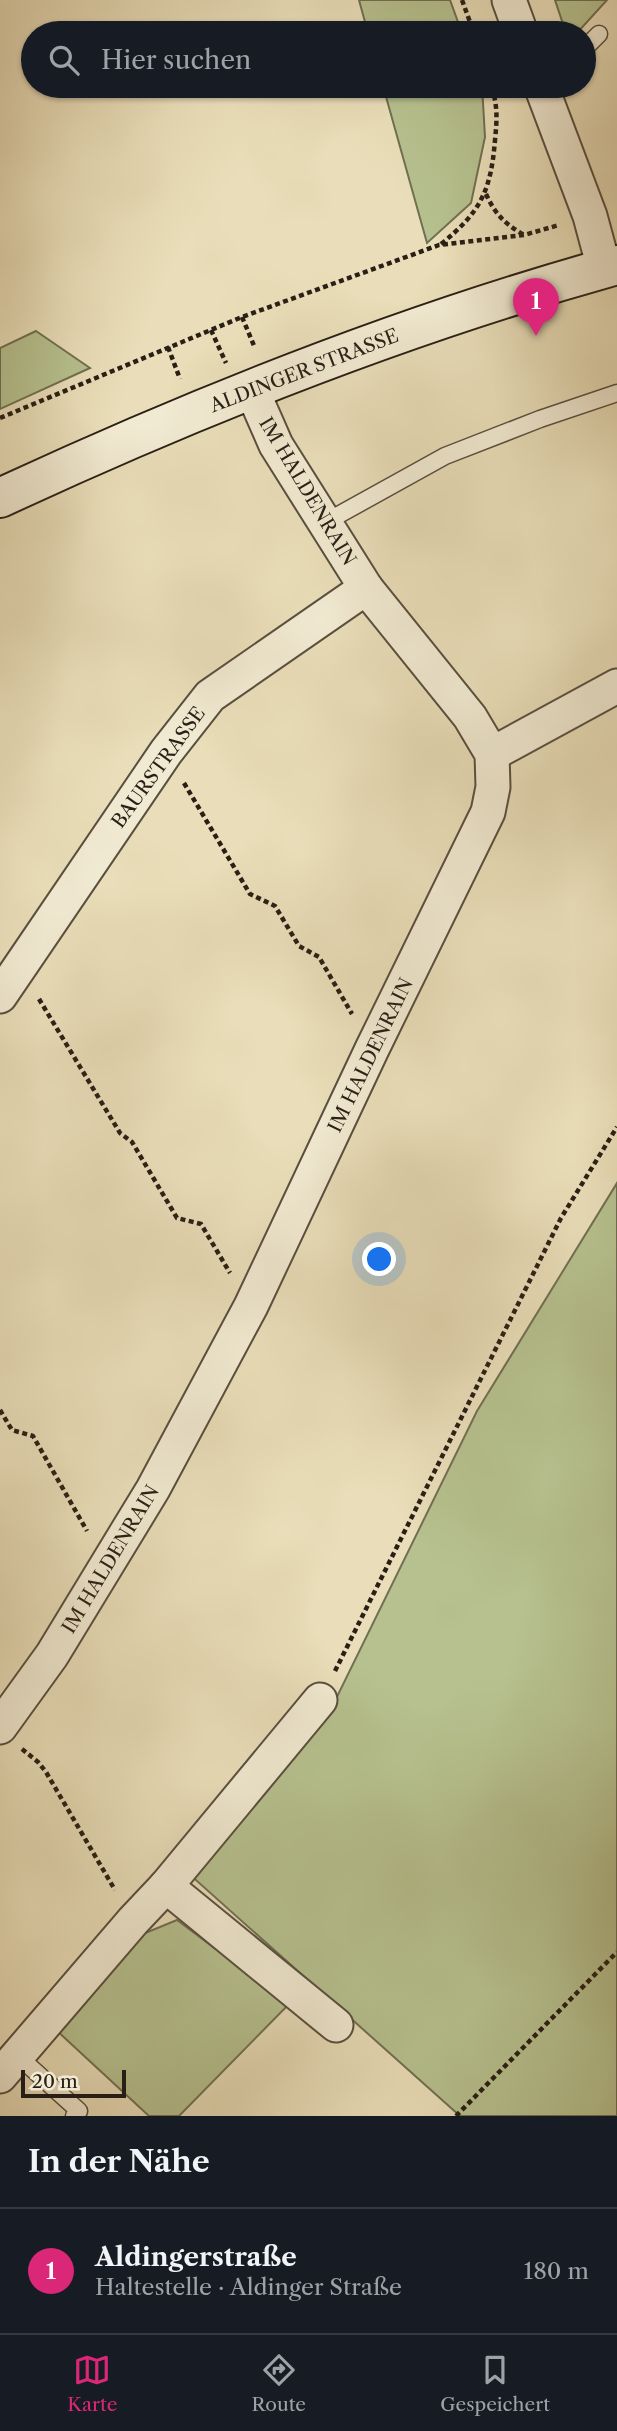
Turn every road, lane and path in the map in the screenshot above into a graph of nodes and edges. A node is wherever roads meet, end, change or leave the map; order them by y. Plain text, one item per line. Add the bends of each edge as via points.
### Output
1 (462, 0) edge
2 (509, 0) edge
3 (470, 21) edge
4 (517, 21) edge
5 (599, 34) dead end
6 (596, 37) edge
7 (494, 98) edge
8 (546, 98) edge
9 (486, 193) junction
10 (590, 216) junction
11 (524, 235) junction
12 (439, 245) junction
13 (610, 266) edge
14 (251, 388) junction
15 (617, 393) edge
16 (0, 418) edge
17 (0, 498) edge
18 (324, 523) junction
19 (366, 588) junction
20 (617, 686) edge
21 (166, 752) junction
22 (492, 754) junction
23 (19, 965) junction
24 (0, 996) edge
25 (372, 1049) junction
26 (617, 1127) edge
27 (251, 1306) junction
28 (0, 1410) edge
29 (107, 1565) junction
30 (320, 1700) joint
31 (11, 1738) edge
32 (166, 1886) junction
33 (133, 1921) junction
34 (617, 1952) edge
35 (336, 2025) dead end
36 (9, 2066) edge
37 (74, 2116) edge
38 (456, 2116) edge

1 - 3 path
2 - 4 street
5 - 6 lane
7 - 9 path via 498,112
8 - 10 street
9 - 11 path via 495,212
9 - 12 path via 459,229
10 - 11 path
10 - 13 street
11 - 12 path
12 - 16 path via 242,317
13 - 14 main road, ALDINGER STRASSE via 377,340
14 - 17 main road, ALDINGER STRASSE
14 - 18 street, IM HALDENRAIN via 276,445
15 - 18 lane via 445,456
18 - 19 street, IM HALDENRAIN
19 - 21 street, BAURSTRASSE via 210,696
19 - 22 street, IM HALDENRAIN via 470,717
20 - 22 street
21 - 23 street, BAURSTRASSE
21 - 25 path via 250,894 275,906 299,946 319,957
22 - 25 street, IM HALDENRAIN via 488,812
23 - 24 street, BAURSTRASSE
23 - 27 path via 177,1218 201,1224
25 - 27 street, IM HALDENRAIN
26 - 30 path via 561,1218
27 - 29 street, IM HALDENRAIN
28 - 29 path via 12,1430 33,1436
29 - 31 street, IM HALDENRAIN via 52,1655
30 - 32 street
31 - 33 path via 46,1772
32 - 33 street
32 - 35 street
33 - 36 street
34 - 38 path
36 - 37 lane via 79,2111

